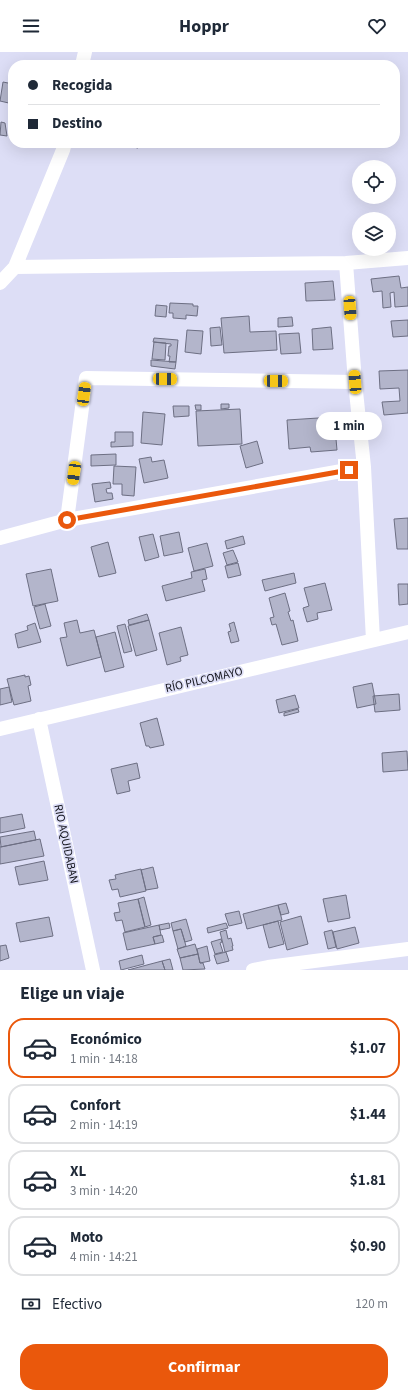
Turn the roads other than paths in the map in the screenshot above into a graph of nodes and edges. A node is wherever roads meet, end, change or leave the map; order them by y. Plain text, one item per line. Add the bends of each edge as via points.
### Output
1 (64, 148) edge
2 (408, 258) edge
3 (346, 264) junction
4 (15, 267) junction
5 (0, 282) edge
6 (355, 382) junction
7 (364, 467) junction
8 (67, 520) junction
9 (0, 538) edge
10 (408, 632) edge
11 (373, 640) junction
12 (39, 719) junction
13 (0, 729) edge
14 (408, 949) edge
15 (93, 970) edge
16 (254, 970) edge

1 - 4 street
2 - 3 street
3 - 4 street
3 - 6 street
4 - 5 street
6 - 7 street
6 - 8 street via 86,378
7 - 8 street
7 - 11 street
8 - 9 street
10 - 11 street, RÍO PILCOMAYO
11 - 12 street, RÍO PILCOMAYO
12 - 13 street, RÍO PILCOMAYO
12 - 15 street, RIO AQUIDABAN
14 - 16 street

